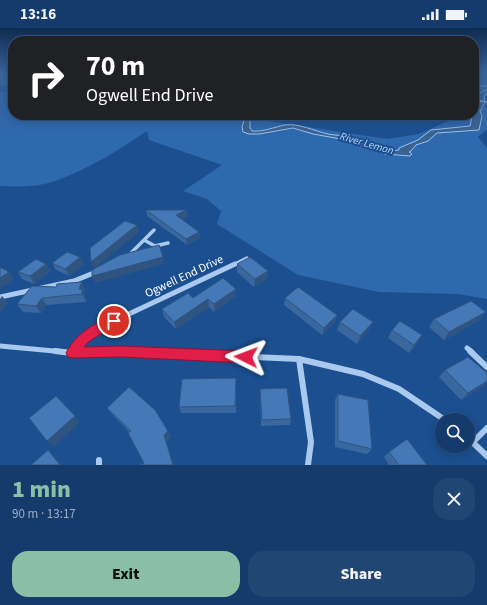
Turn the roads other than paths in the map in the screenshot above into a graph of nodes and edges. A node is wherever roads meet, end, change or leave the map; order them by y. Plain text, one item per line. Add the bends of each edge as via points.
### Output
1 (154, 230) dead end
2 (144, 240) junction
3 (168, 243) dead end
4 (247, 258) edge
5 (122, 259) edge
6 (104, 268) edge
7 (0, 297) edge
8 (0, 346) edge
9 (467, 348) dead end
10 (72, 353) junction
11 (299, 359) junction
12 (487, 367) edge
13 (436, 413) edge
14 (487, 428) edge
15 (475, 437) edge
16 (475, 444) edge
17 (487, 456) edge
18 (308, 465) edge

1 - 2 street
2 - 3 street via 156,246
2 - 5 street
4 - 10 street, Ogwell End Drive via 95,330 82,340
6 - 7 street via 85,278 22,290
8 - 10 street
9 - 12 street
10 - 11 street via 121,351
11 - 13 street via 364,374 399,390
11 - 18 street via 311,442
14 - 15 street
16 - 17 street

